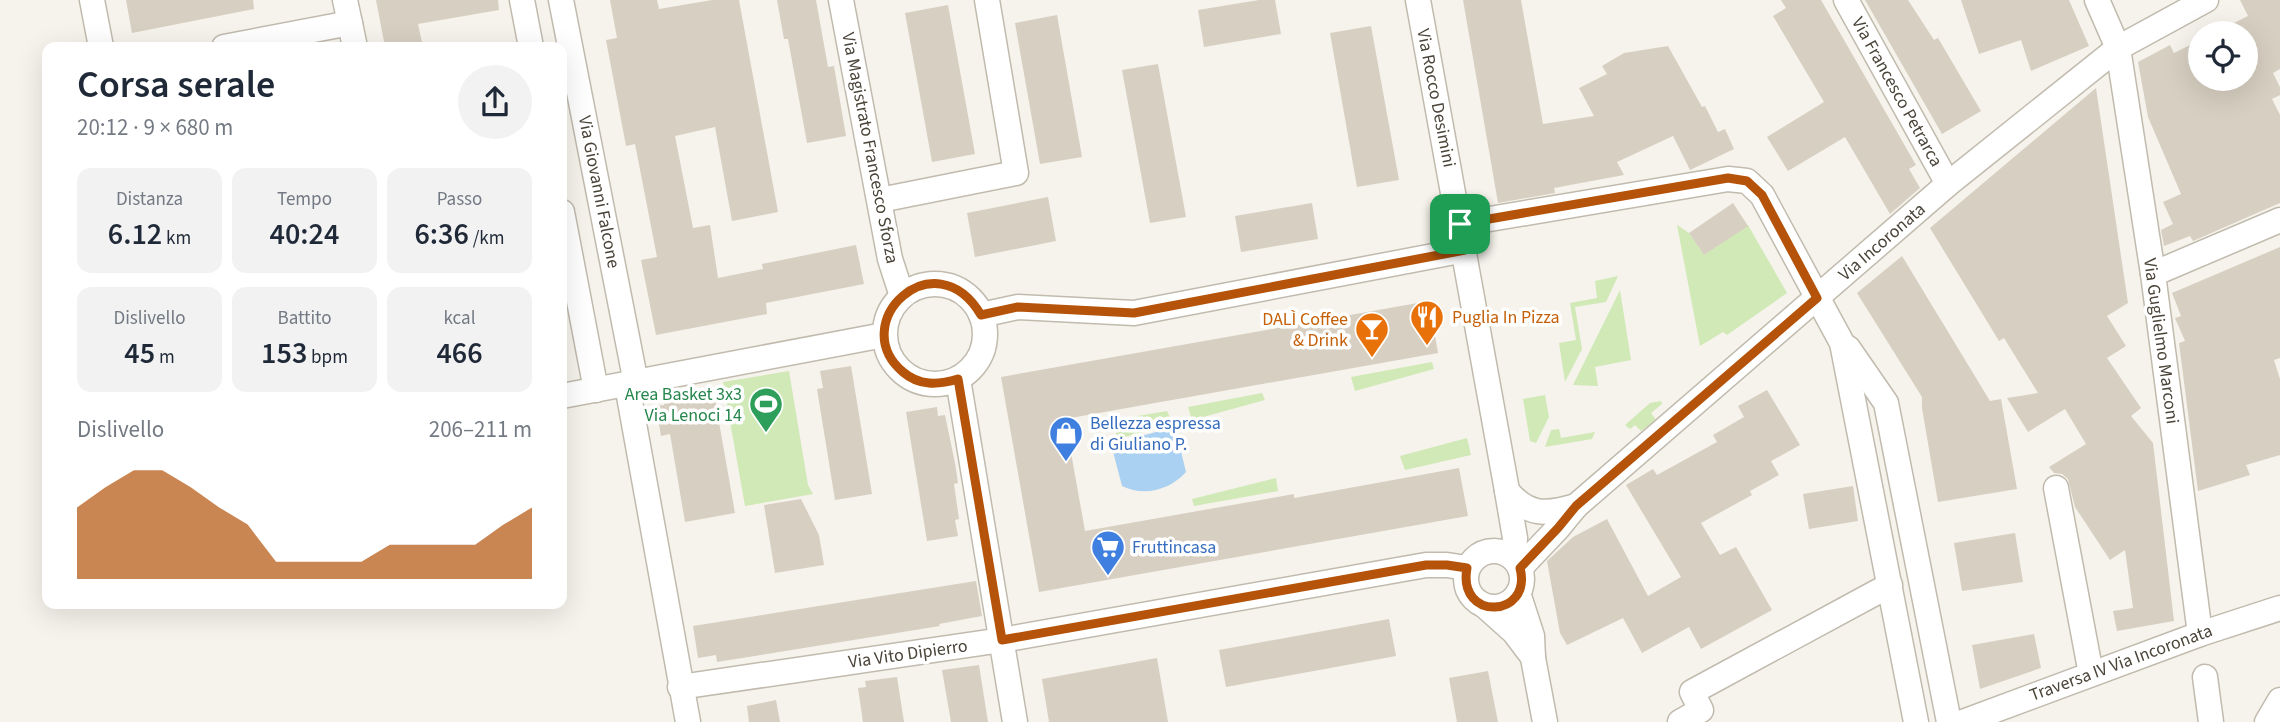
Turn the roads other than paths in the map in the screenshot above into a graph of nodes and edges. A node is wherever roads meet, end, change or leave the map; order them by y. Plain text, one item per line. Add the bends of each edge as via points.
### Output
1 (92, 0) edge
2 (522, 0) edge
3 (561, 0) edge
4 (841, 0) edge
5 (987, 0) edge
6 (1418, 0) edge
7 (1846, 0) edge
8 (2097, 0) edge
9 (2206, 0) edge
10 (348, 11) edge
11 (101, 42) edge
12 (241, 42) edge
13 (354, 42) edge
14 (530, 42) edge
15 (2118, 48) junction
16 (1948, 184) junction
17 (880, 200) junction
18 (2280, 220) edge
19 (1460, 224) junction
20 (567, 238) edge
21 (1465, 250) junction
22 (2153, 274) junction
23 (902, 296) junction
24 (1817, 298) junction
25 (981, 315) junction
26 (884, 335) junction
27 (1842, 344) junction
28 (958, 379) junction
29 (632, 384) junction
30 (596, 390) junction
31 (567, 396) edge
32 (1507, 488) junction
33 (2056, 488) dead end
34 (1576, 506) junction
35 (1488, 551) junction
36 (1517, 563) junction
37 (1467, 568) junction
38 (1890, 585) junction
39 (1518, 593) junction
40 (1486, 607) junction
41 (2280, 608) edge
42 (2200, 634) junction
43 (1002, 640) junction
44 (1533, 657) junction
45 (2091, 674) junction
46 (2205, 677) dead end
47 (680, 687) junction
48 (2280, 700) edge
49 (688, 722) edge
50 (1015, 722) edge
51 (1545, 722) edge
52 (1680, 722) edge
53 (1916, 722) edge
54 (1949, 722) edge
55 (1963, 722) edge
56 (2211, 722) edge
57 (2267, 722) edge

1 - 11 street
2 - 14 street
3 - 29 street, Via Giovanni Falcone
4 - 17 street, Via Magistrato Francesco Sforza
5 - 17 street via 1016,173
6 - 19 street, Via Rocco Desimini
7 - 16 street, Via Francesco Petrarca
8 - 15 street, Via Guglielmo Marconi
9 - 15 street, Via Incoronata
10 - 12 street
10 - 13 street
15 - 16 street, Via Incoronata
15 - 22 street, Via Guglielmo Marconi
16 - 24 street, Via Incoronata
17 - 23 street, Via Magistrato Francesco Sforza
18 - 22 street
19 - 21 street, Via Rocco Desimini
19 - 24 street via 1728,178 1747,181 1762,195
20 - 30 street
21 - 25 street via 1134,313 1018,307
21 - 32 street, Via Rocco Desimini
22 - 42 street, Via Guglielmo Marconi
23 - 25 street via 915,287 946,285 961,291
23 - 26 street via 892,307
24 - 27 street
24 - 34 street, Via Incoronata
25 - 28 street via 985,330 979,358
26 - 28 street via 887,352 909,377 925,384
26 - 29 street
27 - 38 street
27 - 54 street via 1886,402
28 - 43 street
29 - 30 street
29 - 47 street, Via Giovanni Falcone
30 - 31 street
32 - 34 street via 1517,503 1528,509 1557,512
32 - 35 street, Via Rocco Desimini via 1498,531
32 - 36 street, Via Rocco Desimini
33 - 45 street
34 - 36 street, Via Incoronata
35 - 36 street via 1504,553
35 - 37 street
36 - 39 street, Via Rocco Desimini via 1522,576
37 - 40 street, Via Rocco Desimini via 1467,588
37 - 43 street, Via Vito Dipierro via 1426,565
38 - 52 street via 1692,692 1701,710
38 - 53 street
39 - 40 street via 1505,605
39 - 44 street, Via Rocco Desimini via 1532,636
40 - 44 street, Via Rocco Desimini
41 - 42 street, Traversa IV Via Incoronata
42 - 45 street, Traversa IV Via Incoronata
43 - 47 street, Via Vito Dipierro
43 - 50 street
44 - 51 street, Via Rocco Desimini
45 - 55 street, Traversa IV Via Incoronata
46 - 56 street
47 - 49 street, Via Giovanni Falcone
48 - 57 street

